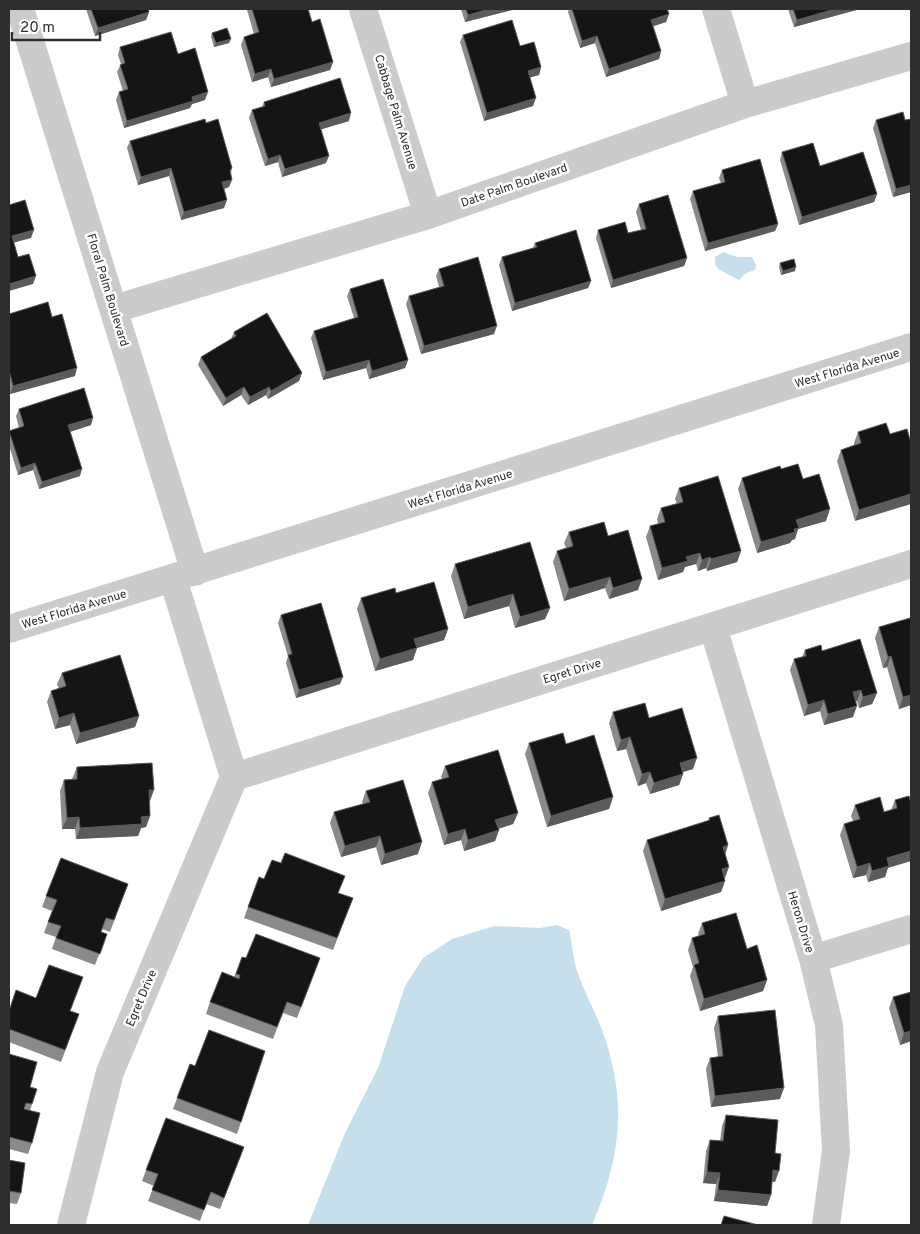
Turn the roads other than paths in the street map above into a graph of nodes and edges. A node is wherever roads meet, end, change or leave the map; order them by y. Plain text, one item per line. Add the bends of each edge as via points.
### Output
1 (20, 9) edge
2 (364, 9) edge
3 (716, 9) edge
4 (911, 56) edge
5 (745, 104) junction
6 (428, 215) junction
7 (114, 308) junction
8 (911, 347) edge
9 (911, 564) edge
10 (184, 575) junction
11 (713, 627) junction
12 (9, 629) edge
13 (234, 777) junction
14 (911, 929) edge
15 (813, 959) junction
16 (71, 1225) edge
17 (826, 1225) edge

1 - 7 street, Floral Palm Boulevard
2 - 6 street, Cabbage Palm Avenue
3 - 5 street
4 - 5 street, Date Palm Boulevard
5 - 6 street, Date Palm Boulevard
6 - 7 street, Date Palm Boulevard
7 - 10 street, Floral Palm Boulevard
8 - 10 street, West Florida Avenue
9 - 11 street, Egret Drive
10 - 12 street, West Florida Avenue
10 - 13 street
11 - 13 street, Egret Drive
11 - 15 street, Heron Drive
13 - 16 street, Egret Drive via 110,1072
14 - 15 street
15 - 17 street, Heron Drive via 829,1025 836,1151

